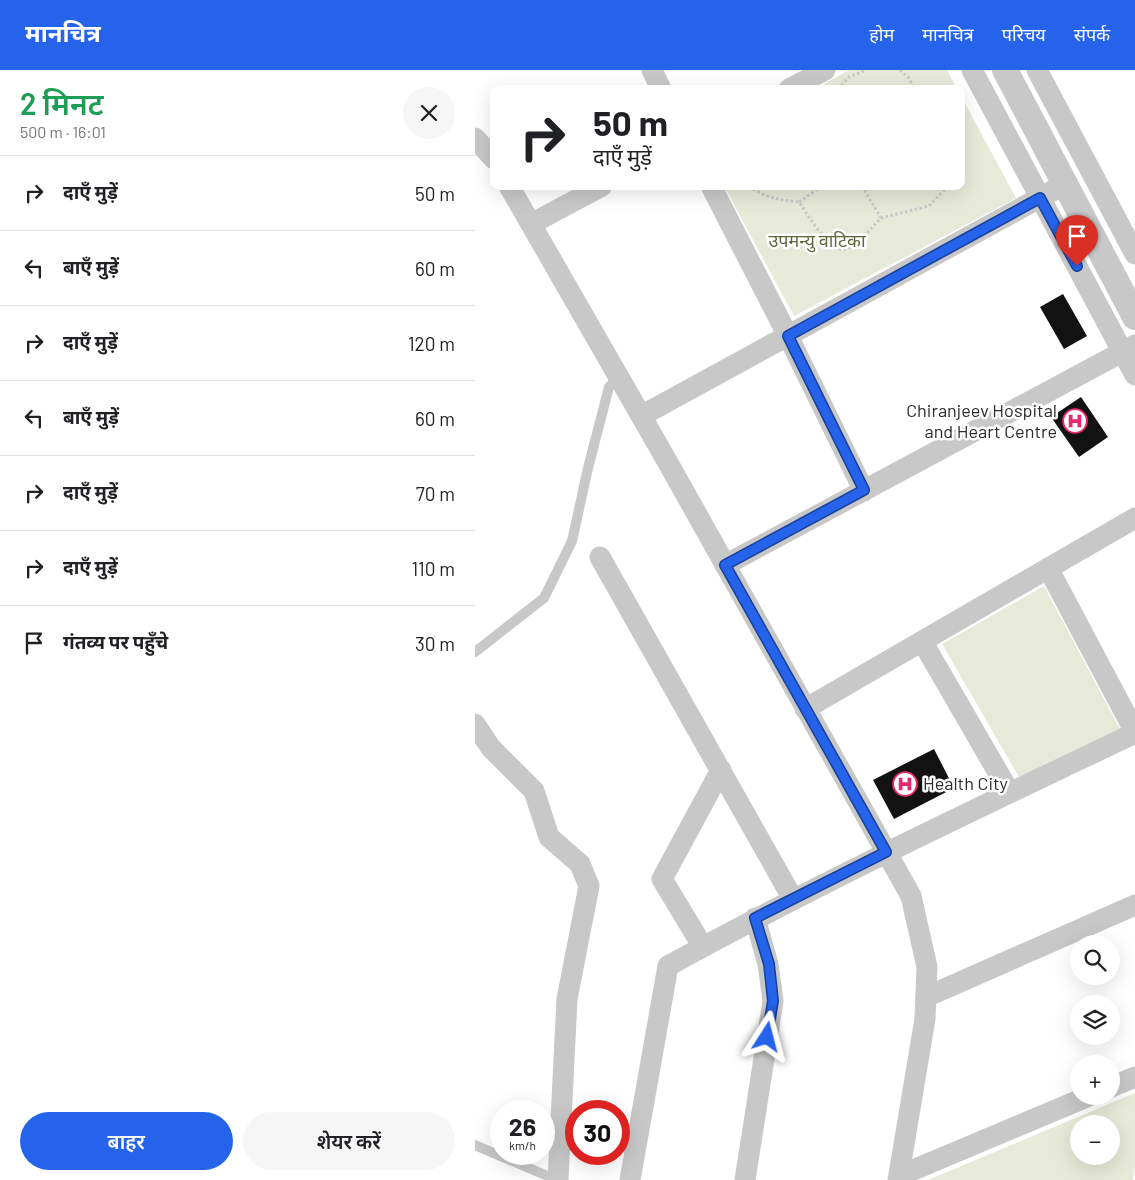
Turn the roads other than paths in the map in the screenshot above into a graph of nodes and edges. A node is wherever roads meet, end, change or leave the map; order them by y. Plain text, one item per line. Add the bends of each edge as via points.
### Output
1 (651, 70) edge
2 (825, 70) edge
3 (972, 70) edge
4 (1005, 70) edge
5 (1037, 70) edge
6 (659, 85) edge
7 (797, 85) edge
8 (475, 138) edge
9 (490, 155) edge
10 (1065, 184) junction
11 (511, 190) edge
12 (595, 190) edge
13 (713, 190) edge
14 (1040, 198) junction
15 (531, 224) junction
16 (1135, 254) edge
17 (1135, 317) edge
18 (788, 336) junction
19 (1129, 349) edge
20 (1135, 374) edge
21 (619, 377) junction
22 (641, 416) junction
23 (864, 490) junction
24 (1135, 518) edge
25 (600, 557) dead end
26 (725, 565) junction
27 (1048, 568) junction
28 (922, 641) junction
29 (475, 652) edge
30 (805, 709) junction
31 (476, 730) edge
32 (1135, 732) edge
33 (721, 770) junction
34 (1010, 792) junction
35 (886, 852) junction
36 (793, 899) junction
37 (1135, 905) edge
38 (755, 918) junction
39 (703, 946) junction
40 (926, 997) junction
41 (1135, 1077) edge
42 (1120, 1083) edge
43 (1070, 1104) edge
44 (475, 1145) edge
45 (899, 1178) edge
46 (558, 1180) edge
47 (630, 1180) edge
48 (745, 1180) edge

1 - 6 street
2 - 7 street
3 - 14 street
4 - 10 street
5 - 16 street
8 - 9 street
10 - 14 street
10 - 17 street
11 - 15 street
12 - 15 street
13 - 18 street
14 - 18 street
14 - 19 street
15 - 21 street
18 - 22 street
18 - 23 street
19 - 20 street
19 - 23 street
21 - 22 street
21 - 29 lane via 609,387 572,541 544,598
22 - 26 street
23 - 26 street
24 - 27 street
25 - 33 street
26 - 30 street
27 - 28 street
27 - 32 street
28 - 30 street
28 - 34 street
30 - 35 street
31 - 46 street via 533,791 549,837 579,864 589,886 567,1000
32 - 34 street
33 - 36 street
33 - 39 street via 662,879
34 - 35 street
35 - 36 street
35 - 40 street via 911,896 927,967
36 - 38 street
37 - 40 street
38 - 39 street
38 - 48 street via 769,964 773,1001
39 - 47 street via 668,966
40 - 45 street
41 - 42 street
43 - 45 street
44 - 46 lane

